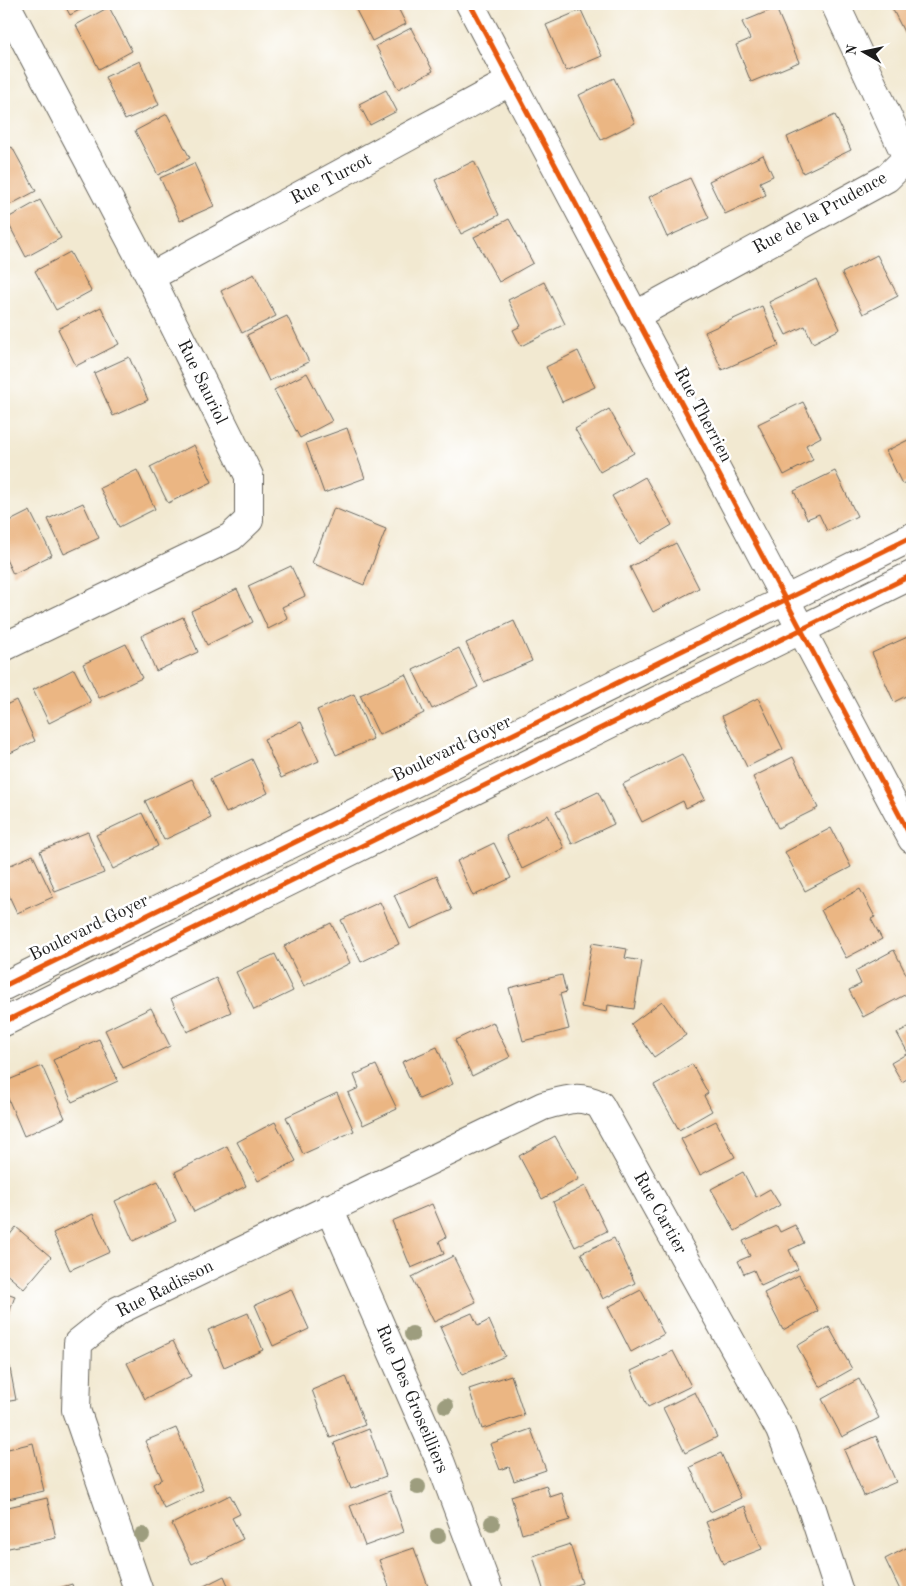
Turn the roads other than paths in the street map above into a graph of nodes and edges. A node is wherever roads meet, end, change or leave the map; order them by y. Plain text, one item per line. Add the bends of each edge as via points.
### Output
1 (6, 4) edge
2 (470, 4) edge
3 (835, 4) edge
4 (512, 81) junction
5 (150, 277) junction
6 (634, 316) junction
7 (912, 537) edge
8 (912, 575) edge
9 (786, 600) junction
10 (800, 630) junction
11 (4, 647) edge
12 (912, 839) edge
13 (4, 986) edge
14 (4, 1022) edge
15 (329, 1208) junction
16 (139, 1592) edge
17 (489, 1592) edge
18 (839, 1592) edge

1 - 5 street, Rue Sauriol
2 - 4 street, Rue Therrien
3 - 6 street, Rue de la Prudence via 906,158 887,178
4 - 5 street, Rue Turcot
4 - 6 street, Rue Therrien
5 - 11 street, Rue Sauriol via 249,476 249,520 230,536
6 - 9 street, Rue Therrien
7 - 9 street, Boulevard Goyer
8 - 10 street
9 - 10 street, Rue Therrien
9 - 13 street, Boulevard Goyer
10 - 12 street, Rue Therrien
10 - 14 street
15 - 16 street, Rue Radisson via 119,1310 78,1343 76,1410
15 - 17 street, Rue Des Groseilliers via 440,1461
15 - 18 street, Rue Cartier via 543,1106 576,1098 600,1105 780,1430 812,1509

